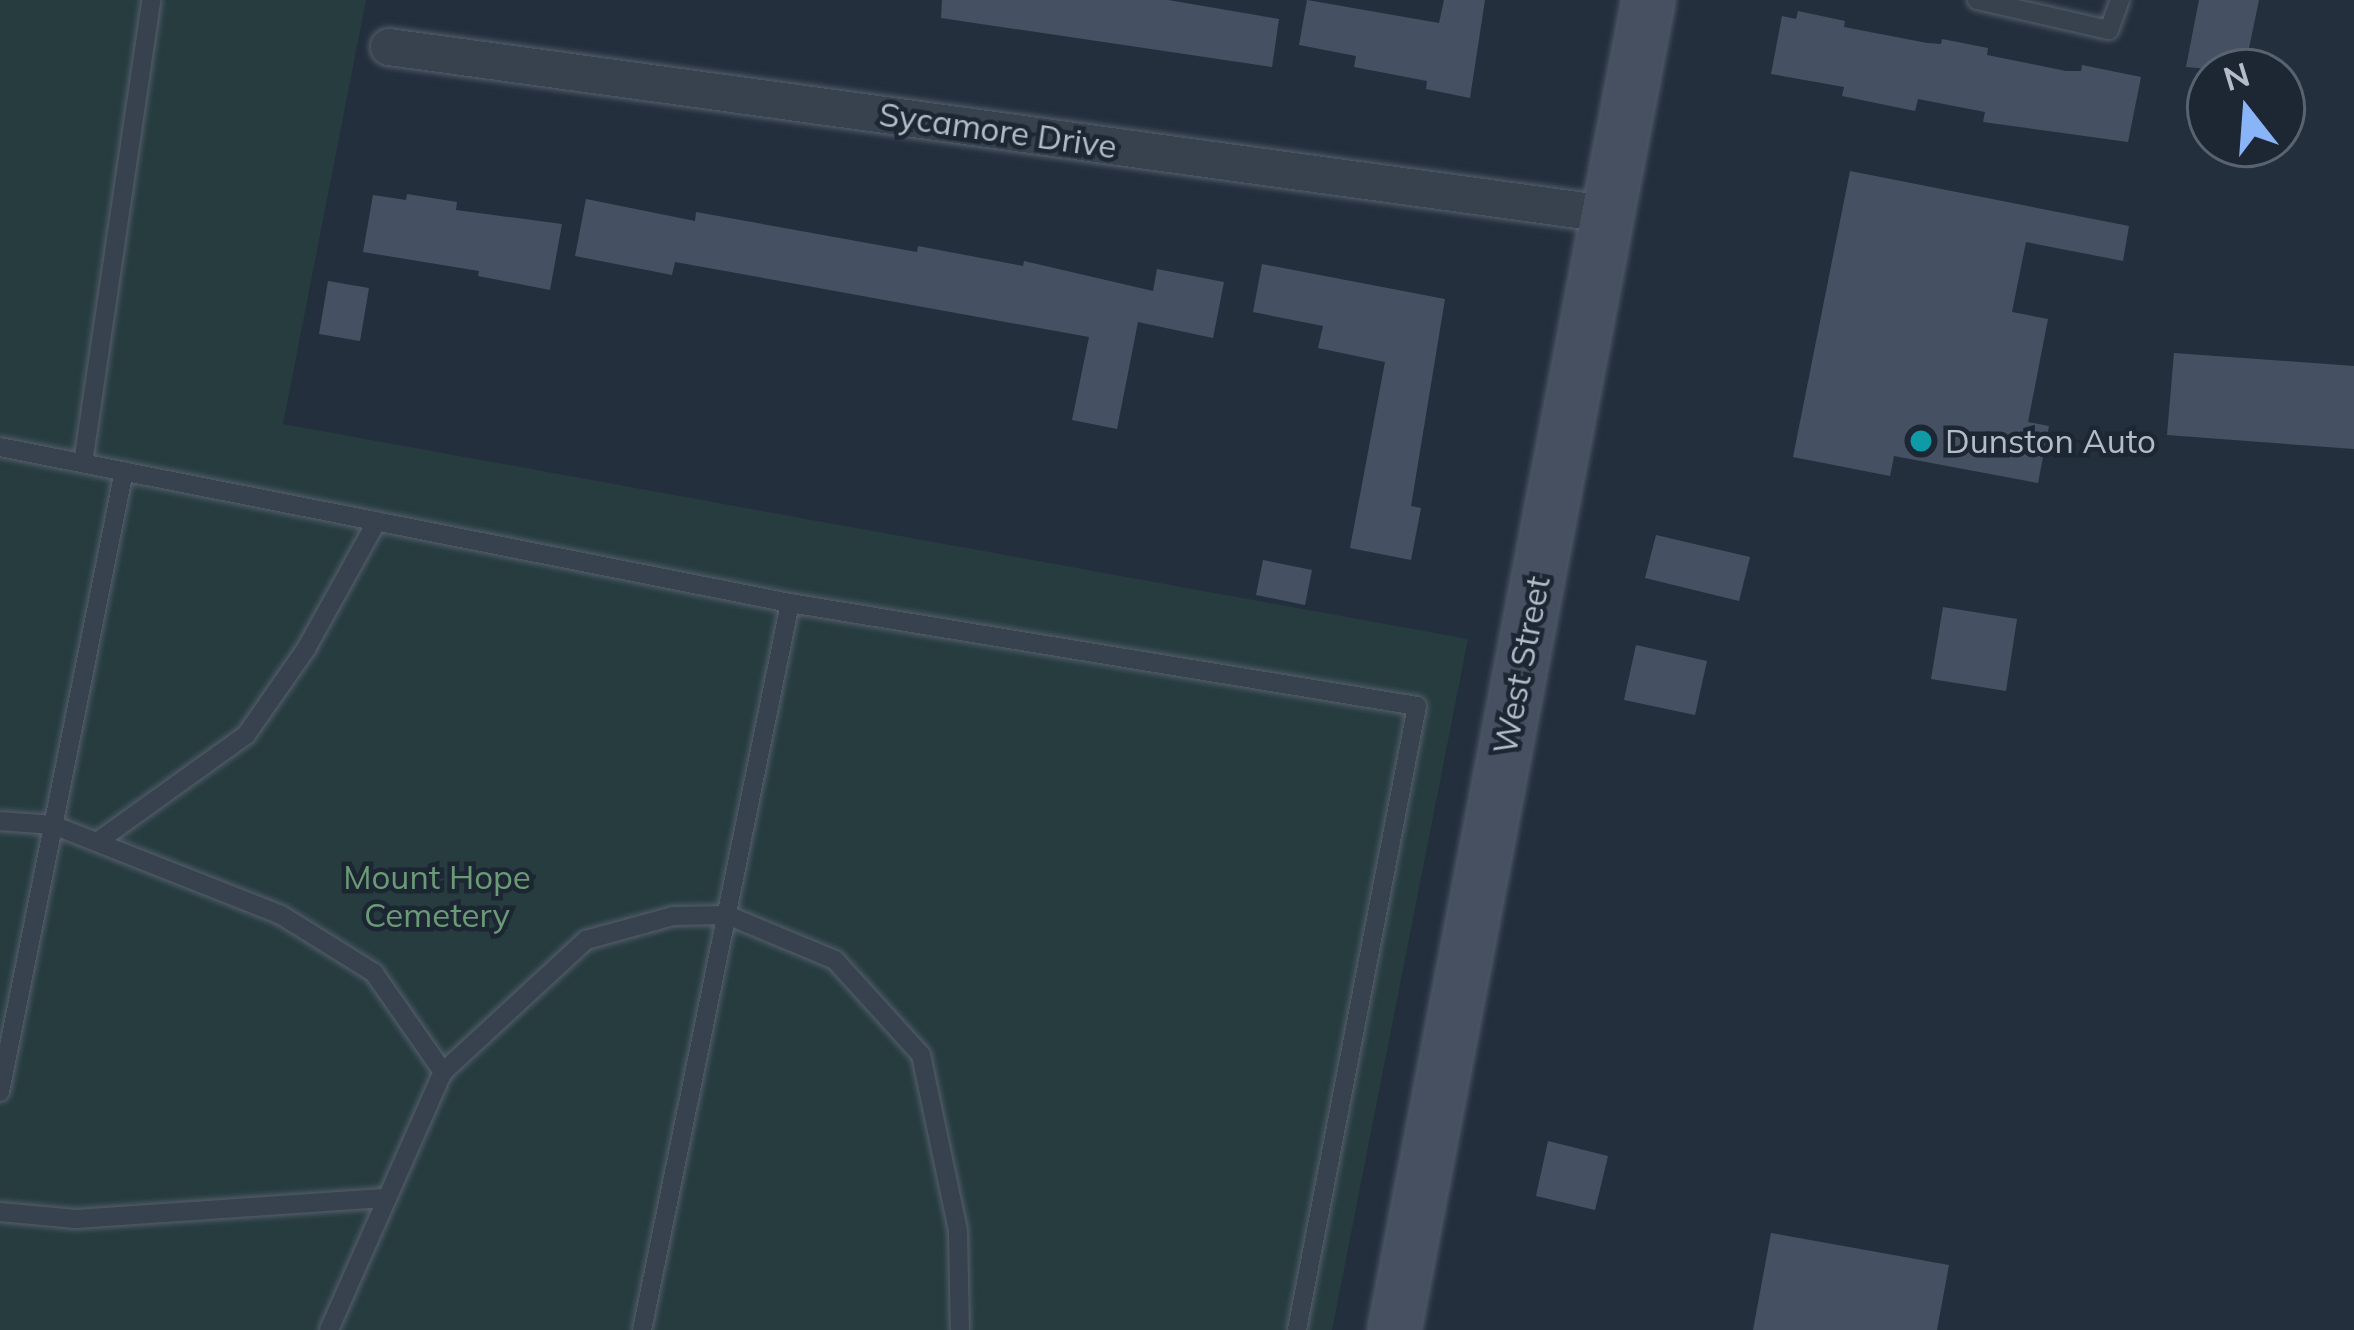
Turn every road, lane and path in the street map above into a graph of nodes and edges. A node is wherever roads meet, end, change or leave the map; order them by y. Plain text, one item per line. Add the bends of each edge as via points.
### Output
1 (152, 0) edge
2 (1648, 0) edge
3 (1977, 0) edge
4 (2120, 0) edge
5 (389, 47) dead end
6 (1607, 214) junction
7 (0, 446) edge
8 (83, 463) junction
9 (124, 471) junction
10 (377, 520) junction
11 (790, 603) junction
12 (0, 821) edge
13 (53, 825) junction
14 (97, 842) junction
15 (727, 915) junction
16 (443, 1072) junction
17 (0, 1092) edge
18 (387, 1198) junction
19 (0, 1212) edge
20 (328, 1330) edge
21 (642, 1330) edge
22 (959, 1330) edge
23 (1297, 1330) edge
24 (1394, 1330) edge

1 - 8 lane
2 - 6 main road, West Street
3 - 4 lane via 2109,30
5 - 6 street, Sycamore Drive
6 - 24 main road, West Street
7 - 8 lane
8 - 9 lane
9 - 10 lane
9 - 13 lane
10 - 11 lane
10 - 14 lane via 306,649 246,735
11 - 15 lane
11 - 23 lane via 1417,706
12 - 13 lane
13 - 14 lane
13 - 17 lane
14 - 16 lane via 280,915 374,973
15 - 16 lane via 673,916 586,940
15 - 21 lane
15 - 22 lane via 836,960 921,1055 958,1229
16 - 18 lane
18 - 19 lane via 76,1219
18 - 20 lane

